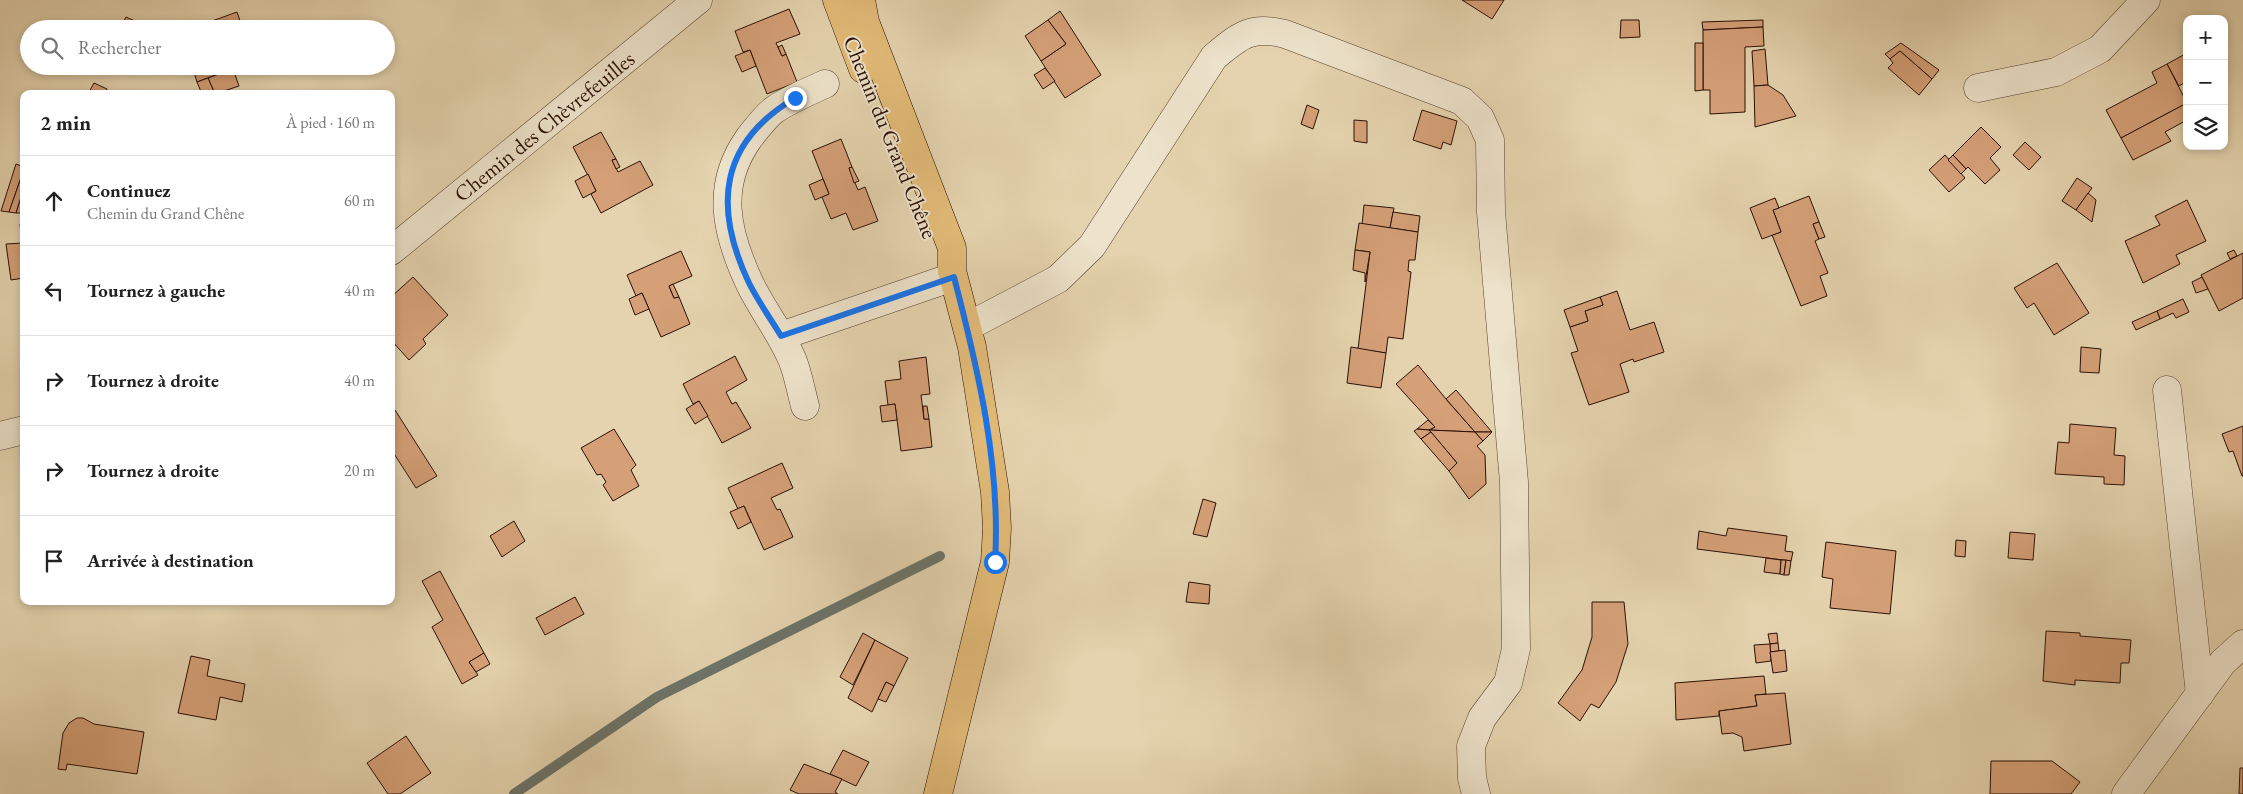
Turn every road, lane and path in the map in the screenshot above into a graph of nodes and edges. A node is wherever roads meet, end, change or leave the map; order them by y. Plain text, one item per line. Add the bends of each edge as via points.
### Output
1 (698, 0) edge
2 (837, 0) edge
3 (861, 0) edge
4 (2146, 0) edge
5 (825, 84) dead end
6 (1978, 88) dead end
7 (395, 248) edge
8 (953, 274) junction
9 (967, 327) junction
10 (781, 336) junction
11 (2167, 390) dead end
12 (805, 406) dead end
13 (20, 431) edge
14 (0, 436) edge
15 (2243, 644) edge
16 (2200, 694) junction
17 (938, 794) edge
18 (1476, 794) edge
19 (2126, 794) edge

1 - 7 street, Chemin des Chèvrefeuilles
2 - 8 main road, Chemin du Grand Chêne via 943,263
3 - 8 main road, Chemin du Grand Chêne via 865,22 952,248
4 - 6 street via 2100,49 2056,72
5 - 10 street via 772,111 736,156 730,174 726,204 733,239 749,283
8 - 9 main road, Chemin du Grand Chêne
8 - 10 street
9 - 17 main road, Chemin du Grand Chêne via 995,492 995,562
9 - 18 street via 1058,279 1092,246 1214,57 1238,37 1266,29 1285,34 1462,101 1480,118 1490,140 1491,212 1514,482 1516,649 1508,683 1482,718 1470,746
10 - 12 street via 793,360
11 - 16 street
13 - 14 street
15 - 16 street via 2223,662
16 - 19 street

